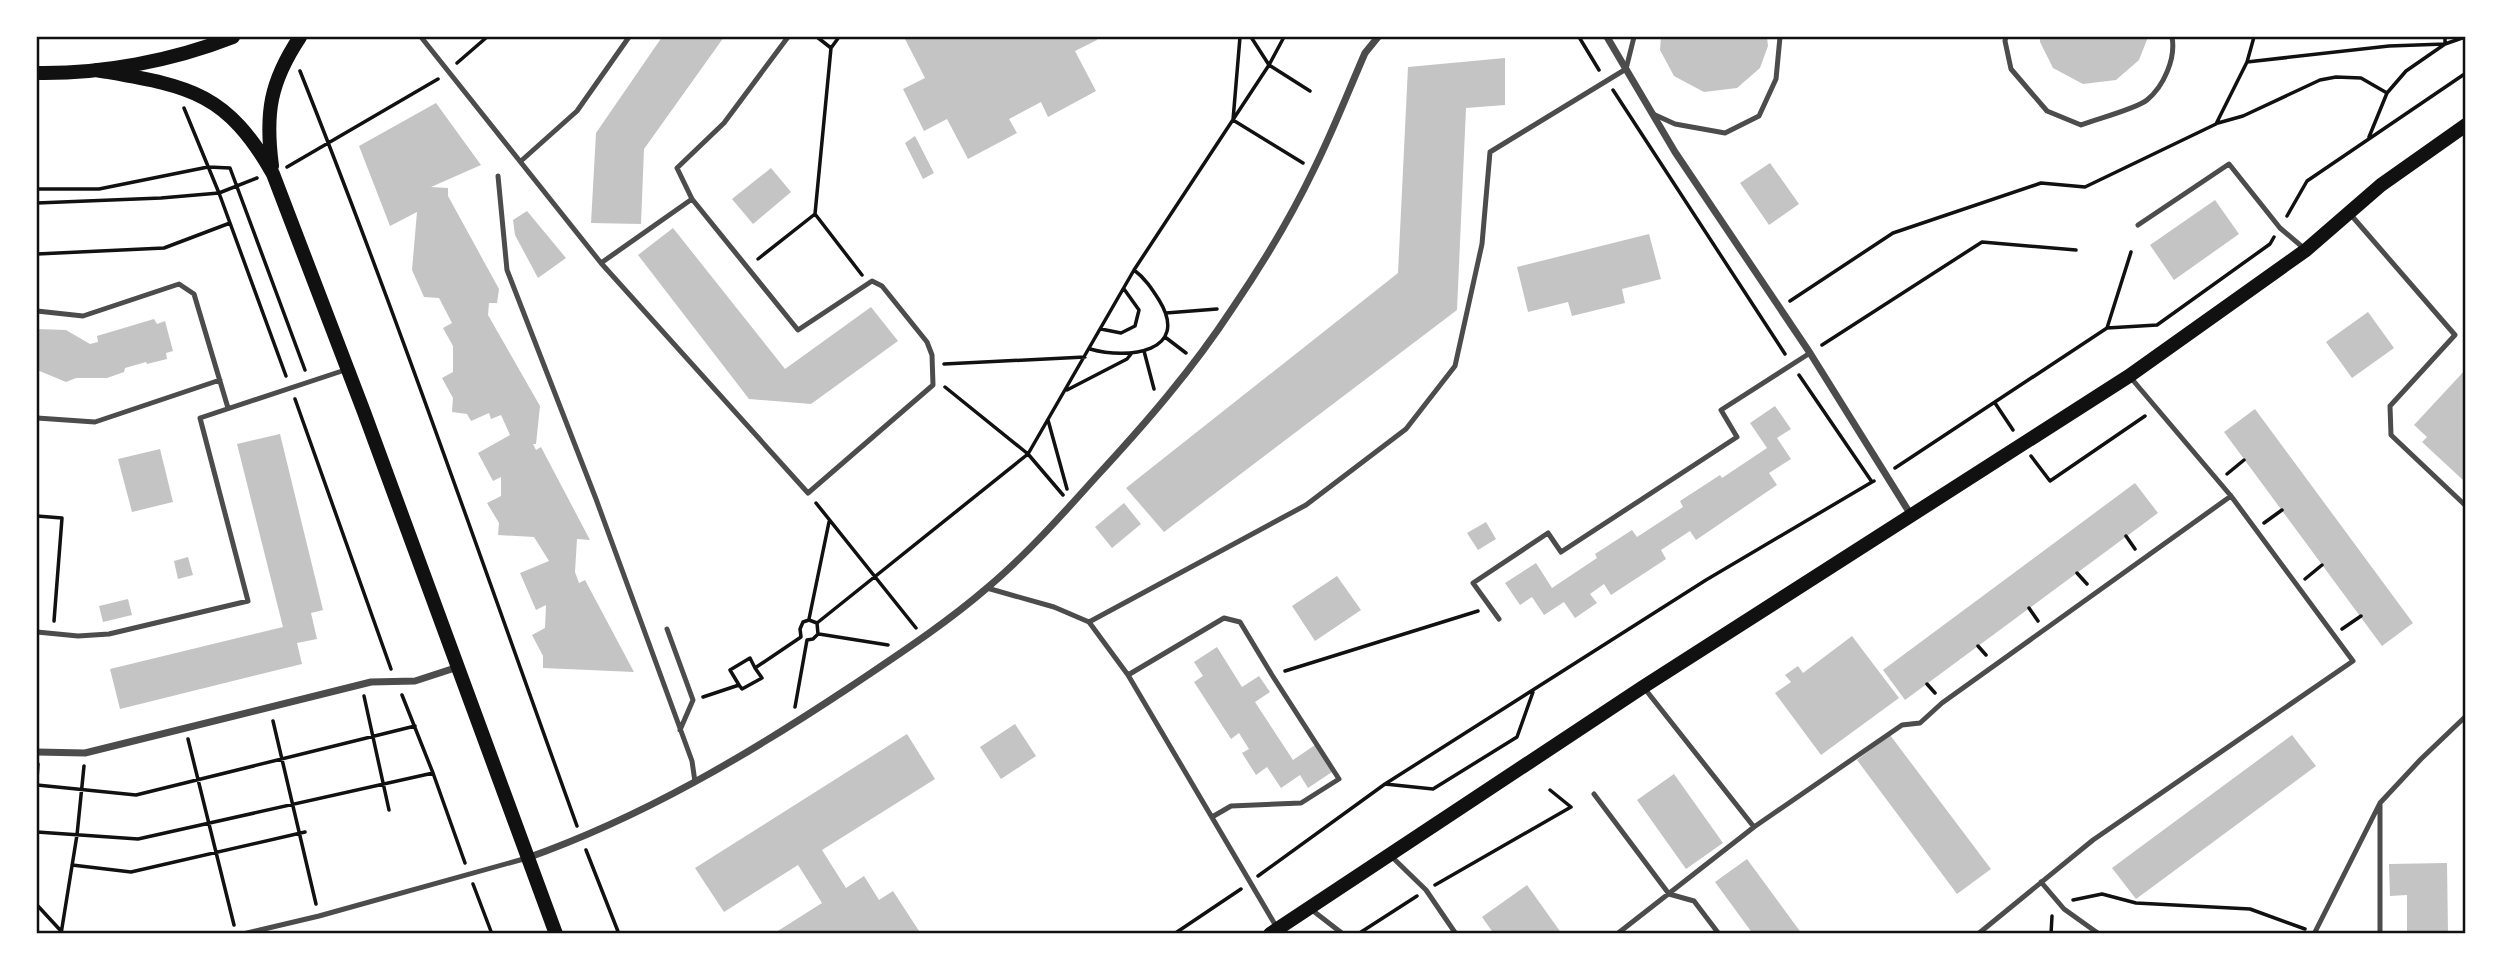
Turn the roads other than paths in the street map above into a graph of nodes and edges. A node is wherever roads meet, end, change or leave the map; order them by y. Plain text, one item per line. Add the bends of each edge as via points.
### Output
1 (233, 37) edge
2 (300, 37) edge
3 (421, 37) edge
4 (629, 37) edge
5 (788, 37) edge
6 (1378, 37) edge
7 (1607, 37) edge
8 (1634, 37) edge
9 (1780, 37) edge
10 (2006, 37) edge
11 (2172, 37) edge
12 (1626, 69) junction
13 (96, 70) junction
14 (37, 73) edge
15 (1653, 114) junction
16 (2466, 125) edge
17 (521, 162) junction
18 (273, 174) junction
19 (498, 176) dead end
20 (692, 200) junction
21 (2348, 212) junction
22 (2138, 225) dead end
23 (2306, 250) junction
24 (601, 263) junction
25 (37, 311) edge
26 (1810, 353) junction
27 (348, 369) junction
28 (2129, 376) junction
29 (220, 380) junction
30 (228, 408) junction
31 (37, 418) edge
32 (2231, 496) junction
33 (2466, 506) edge
34 (1911, 515) junction
35 (987, 588) junction
36 (1499, 619) dead end
37 (1089, 622) junction
38 (667, 629) dead end
39 (37, 632) edge
40 (458, 667) junction
41 (1128, 675) junction
42 (1643, 687) junction
43 (2466, 716) edge
44 (680, 730) junction
45 (37, 752) edge
46 (695, 782) junction
47 (1594, 794) dead end
48 (2380, 803) junction
49 (1212, 817) junction
50 (1754, 827) junction
51 (1389, 855) junction
52 (527, 858) junction
53 (2041, 882) junction
54 (1669, 894) junction
55 (1310, 908) junction
56 (1274, 932) edge
57 (2314, 933) edge
58 (243, 934) edge
59 (556, 934) edge
60 (1343, 934) edge
61 (1456, 934) edge
62 (1617, 934) edge
63 (1719, 934) edge
64 (1978, 934) edge
65 (2099, 934) edge
66 (2379, 934) edge

1 - 13 main road via 157,60
2 - 18 main road via 276,79 271,98
3 - 17 lane
4 - 17 lane via 577,111
5 - 20 lane via 724,123 677,167
6 - 35 street via 1365,54 1314,170 1233,308 1159,408
7 - 12 street
8 - 12 lane
9 - 15 lane via 1776,79 1759,116 1725,133 1675,124
10 - 11 lane via 2011,69 2047,111 2081,125 2146,101 2165,77 2174,47
12 - 15 street
12 - 37 lane via 1490,152 1482,244 1455,366 1406,429 1306,505
13 - 14 main road
13 - 18 main road via 179,86 205,97 244,130
15 - 26 street
16 - 21 main road
17 - 24 lane
18 - 27 main road
19 - 44 lane via 507,270
20 - 24 lane
20 - 24 lane via 798,330 872,281 882,286 932,355 933,384 808,493
21 - 23 main road
21 - 33 lane via 2455,335 2390,406 2391,435
22 - 23 lane via 2229,164 2280,228
23 - 28 main road
25 - 29 lane via 83,316 178,284 194,294
26 - 34 street
26 - 36 lane via 1721,411 1737,437 1561,552 1548,533 1473,583
27 - 30 lane
27 - 40 main road
28 - 32 lane
28 - 34 main road
29 - 30 lane
29 - 31 lane via 95,422
30 - 39 lane via 200,418 248,601 109,634
32 - 50 lane via 1920,723 1902,725
32 - 53 lane via 2353,661 2093,840
34 - 42 main road
35 - 37 lane
35 - 46 street via 907,649
37 - 41 lane
38 - 44 lane via 693,700
40 - 45 street via 415,681 362,685 85,753
40 - 52 main road
41 - 49 lane
41 - 49 lane via 1224,618 1240,622 1339,779 1301,803 1231,806
42 - 50 lane
42 - 51 main road
43 - 48 lane
44 - 46 lane
46 - 52 street via 581,839
47 - 54 lane
48 - 57 lane
48 - 66 lane
49 - 56 lane via 1251,881
50 - 54 lane
51 - 55 main road
51 - 61 lane via 1426,890
52 - 58 lane
52 - 59 main road
53 - 64 lane
53 - 65 lane via 2059,903
54 - 62 lane
54 - 63 lane via 1694,901
55 - 56 main road
55 - 60 lane

